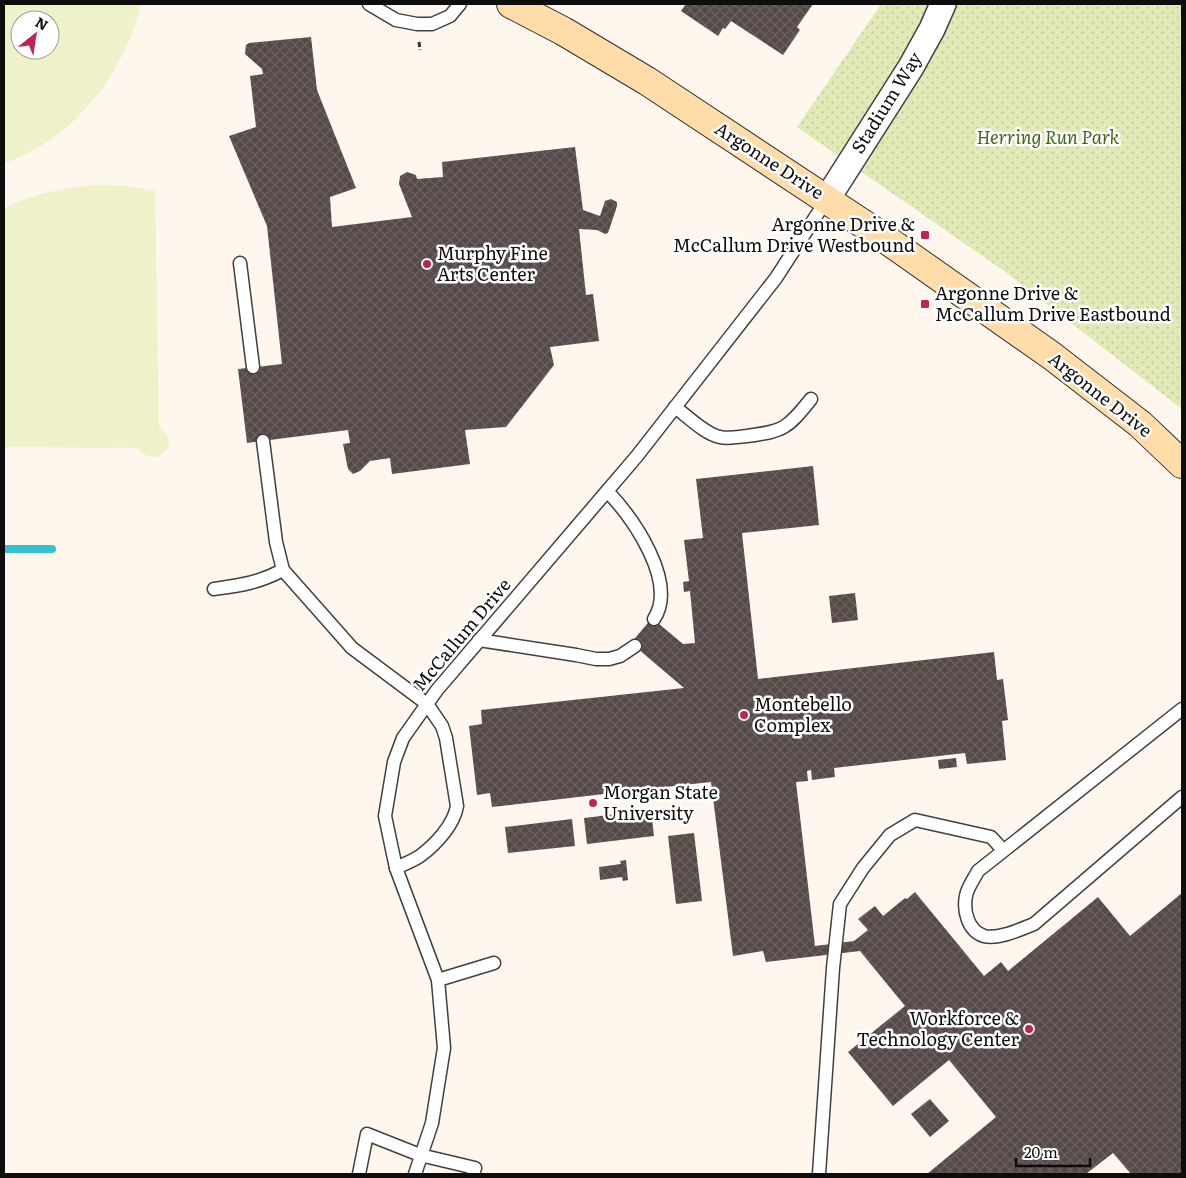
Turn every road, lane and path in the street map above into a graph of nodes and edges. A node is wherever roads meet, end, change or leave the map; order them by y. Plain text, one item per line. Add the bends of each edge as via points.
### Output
1 (369, 4) edge
2 (460, 4) edge
3 (511, 4) edge
4 (943, 4) edge
5 (827, 199) junction
6 (240, 263) dead end
7 (253, 367) dead end
8 (811, 399) dead end
9 (675, 407) junction
10 (263, 441) dead end
11 (1182, 464) edge
12 (607, 491) junction
13 (283, 570) junction
14 (214, 589) dead end
15 (654, 619) dead end
16 (479, 640) junction
17 (635, 646) dead end
18 (428, 704) junction
19 (1182, 709) edge
20 (1182, 797) edge
21 (1003, 850) junction
22 (396, 868) junction
23 (494, 963) dead end
24 (438, 980) junction
25 (420, 1155) junction
26 (359, 1174) edge
27 (415, 1174) edge
28 (473, 1174) edge
29 (819, 1174) edge

1 - 2 lane via 396,20 417,24 432,24 450,16
3 - 5 main road, Argonne Drive via 647,81
4 - 5 street, Stadium Way via 911,67
5 - 9 lane, McCallum Drive via 776,278
5 - 11 main road, Argonne Drive via 1052,356 1140,424
6 - 7 lane
8 - 9 lane via 783,429 734,438 719,437
9 - 12 lane, McCallum Drive
10 - 13 lane via 276,542
12 - 15 lane via 638,529 653,560 662,596
12 - 16 lane, McCallum Drive
13 - 14 lane via 246,585
13 - 18 lane via 352,648
16 - 17 lane via 596,659 620,656
16 - 18 lane, McCallum Drive
18 - 22 lane, McCallum Drive via 403,738 394,762 385,816
18 - 22 lane via 446,738 457,806 448,827 420,856
19 - 21 lane
20 - 21 lane via 1034,924 1010,934 985,936 972,929 966,913 966,895 978,871
21 - 29 lane via 991,837 915,820 890,835 840,904
22 - 24 lane, McCallum Drive
23 - 24 lane
24 - 25 lane, McCallum Drive via 444,1048 432,1123
25 - 26 lane via 367,1134
25 - 27 lane, McCallum Drive
25 - 28 lane via 475,1168

